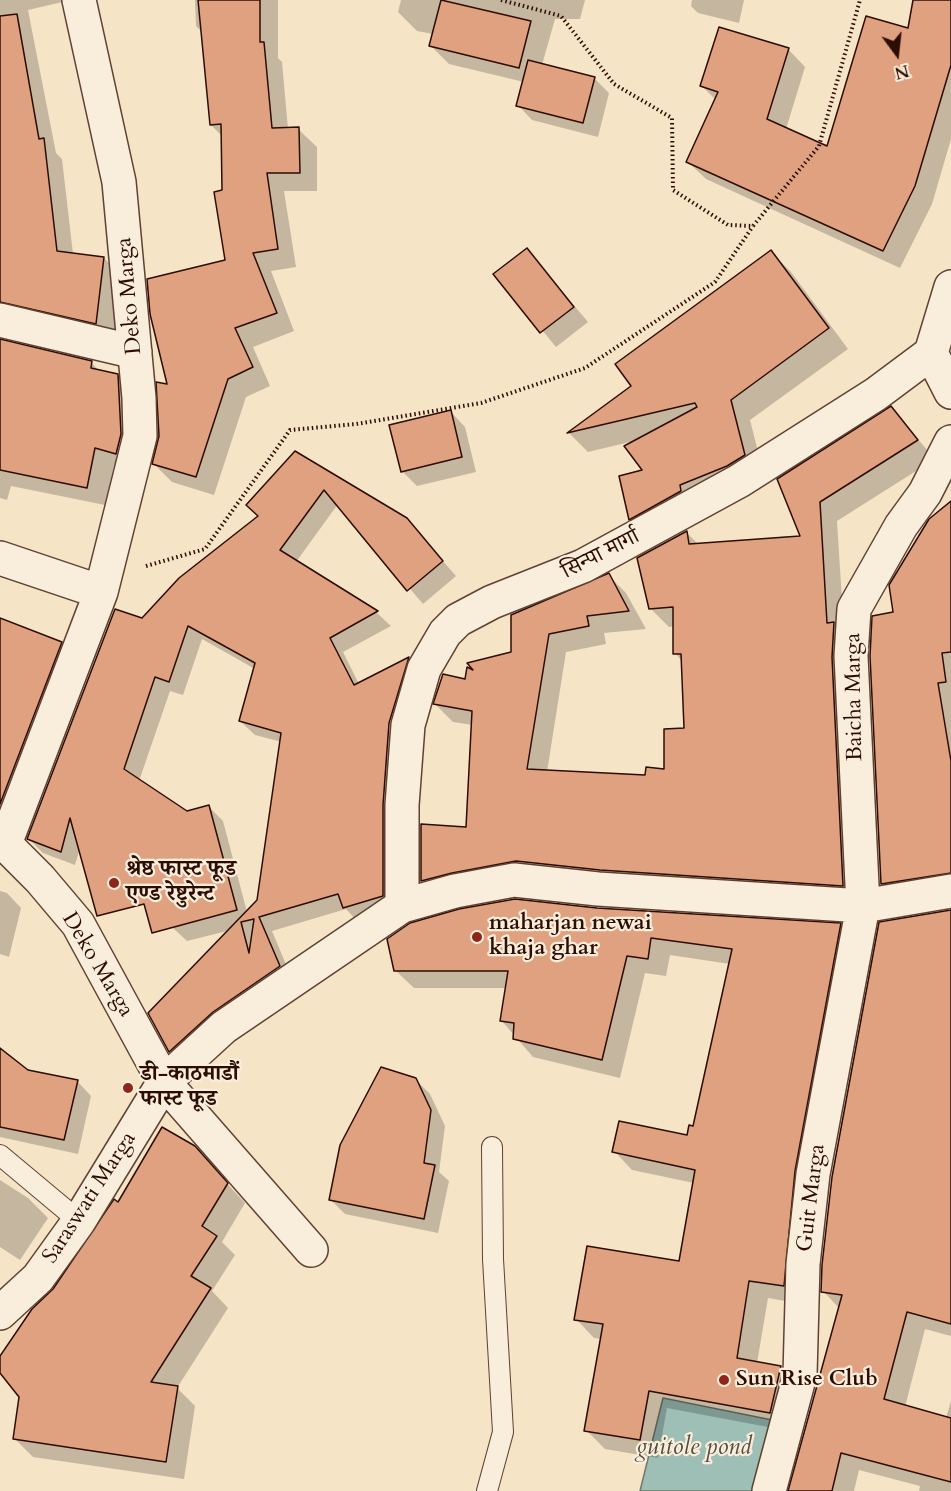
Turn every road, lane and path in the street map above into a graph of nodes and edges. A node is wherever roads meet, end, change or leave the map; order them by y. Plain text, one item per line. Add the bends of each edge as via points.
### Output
1 (79, 0) edge
2 (501, 0) edge
3 (860, 0) edge
4 (753, 226) junction
5 (951, 287) edge
6 (0, 320) edge
7 (135, 352) junction
8 (931, 353) junction
9 (951, 392) edge
10 (951, 442) edge
11 (0, 558) edge
12 (101, 592) junction
13 (951, 891) edge
14 (402, 906) junction
15 (863, 906) junction
16 (164, 1082) junction
17 (492, 1147) dead end
18 (0, 1155) edge
19 (80, 1221) junction
20 (311, 1250) dead end
21 (0, 1313) edge
22 (487, 1491) edge
23 (769, 1491) edge

1 - 7 street, Deko Marga via 119,182
2 - 4 path via 561,16 614,84 672,118 674,190 728,225
3 - 4 path via 819,146
4 - 12 path via 715,282 585,368 481,403 356,424 290,430 205,549 134,569
5 - 8 street
6 - 7 street
7 - 12 street, Deko Marga via 140,436
8 - 9 street
8 - 14 street, सिन्पा मार्गा via 841,417 739,481 583,566 492,602 458,620 445,633 424,669 408,725 402,805
10 - 15 street, Baicha Marga via 925,493 901,526 854,609 851,656
11 - 12 street
12 - 16 street, Deko Marga via 4,844 78,924
13 - 15 street, Saraswati Marga
14 - 15 street, Saraswati Marga via 514,880
14 - 16 street, Saraswati Marga via 224,1027
15 - 23 street, Guit Marga via 813,1174 803,1264 800,1375
16 - 19 street, Saraswati Marga
16 - 20 street
17 - 22 lane via 493,1259 503,1432
18 - 19 lane
19 - 21 street, Saraswati Marga via 38,1278

